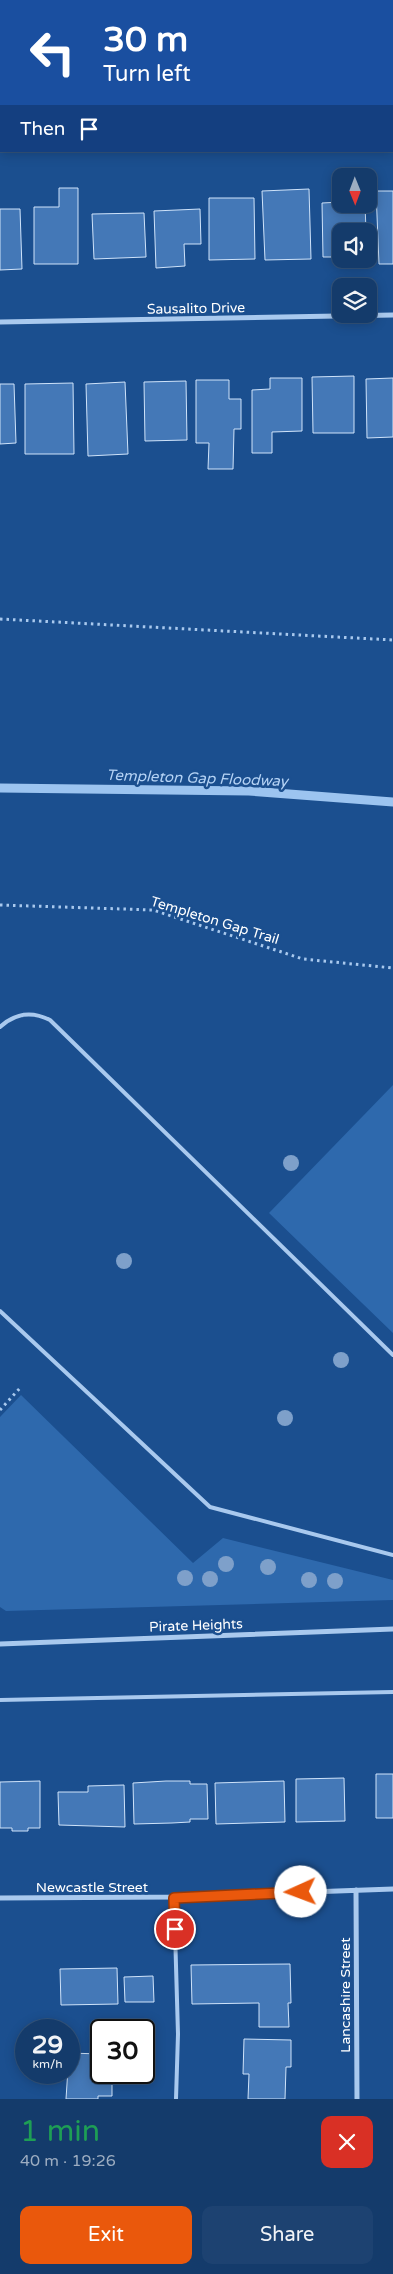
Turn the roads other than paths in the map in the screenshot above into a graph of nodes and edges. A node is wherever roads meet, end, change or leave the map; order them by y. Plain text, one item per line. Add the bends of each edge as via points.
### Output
1 (393, 315) edge
2 (0, 322) edge
3 (0, 1027) edge
4 (0, 1311) edge
5 (393, 1355) edge
6 (393, 1555) edge
7 (393, 1629) edge
8 (0, 1644) edge
9 (393, 1692) edge
10 (0, 1700) edge
11 (393, 1889) edge
12 (356, 1890) junction
13 (0, 1898) edge
14 (174, 1898) junction
15 (176, 2099) edge
16 (357, 2099) edge

1 - 2 street, Sausalito Drive
3 - 5 lane via 19,1015 38,1014 50,1020
4 - 6 lane via 210,1507
7 - 8 street, Pirate Heights
9 - 10 lane
11 - 12 street, Newcastle Street
12 - 14 street, Newcastle Street
12 - 16 street, Lancashire Street
13 - 14 street, Newcastle Street
14 - 15 lane via 178,2034

